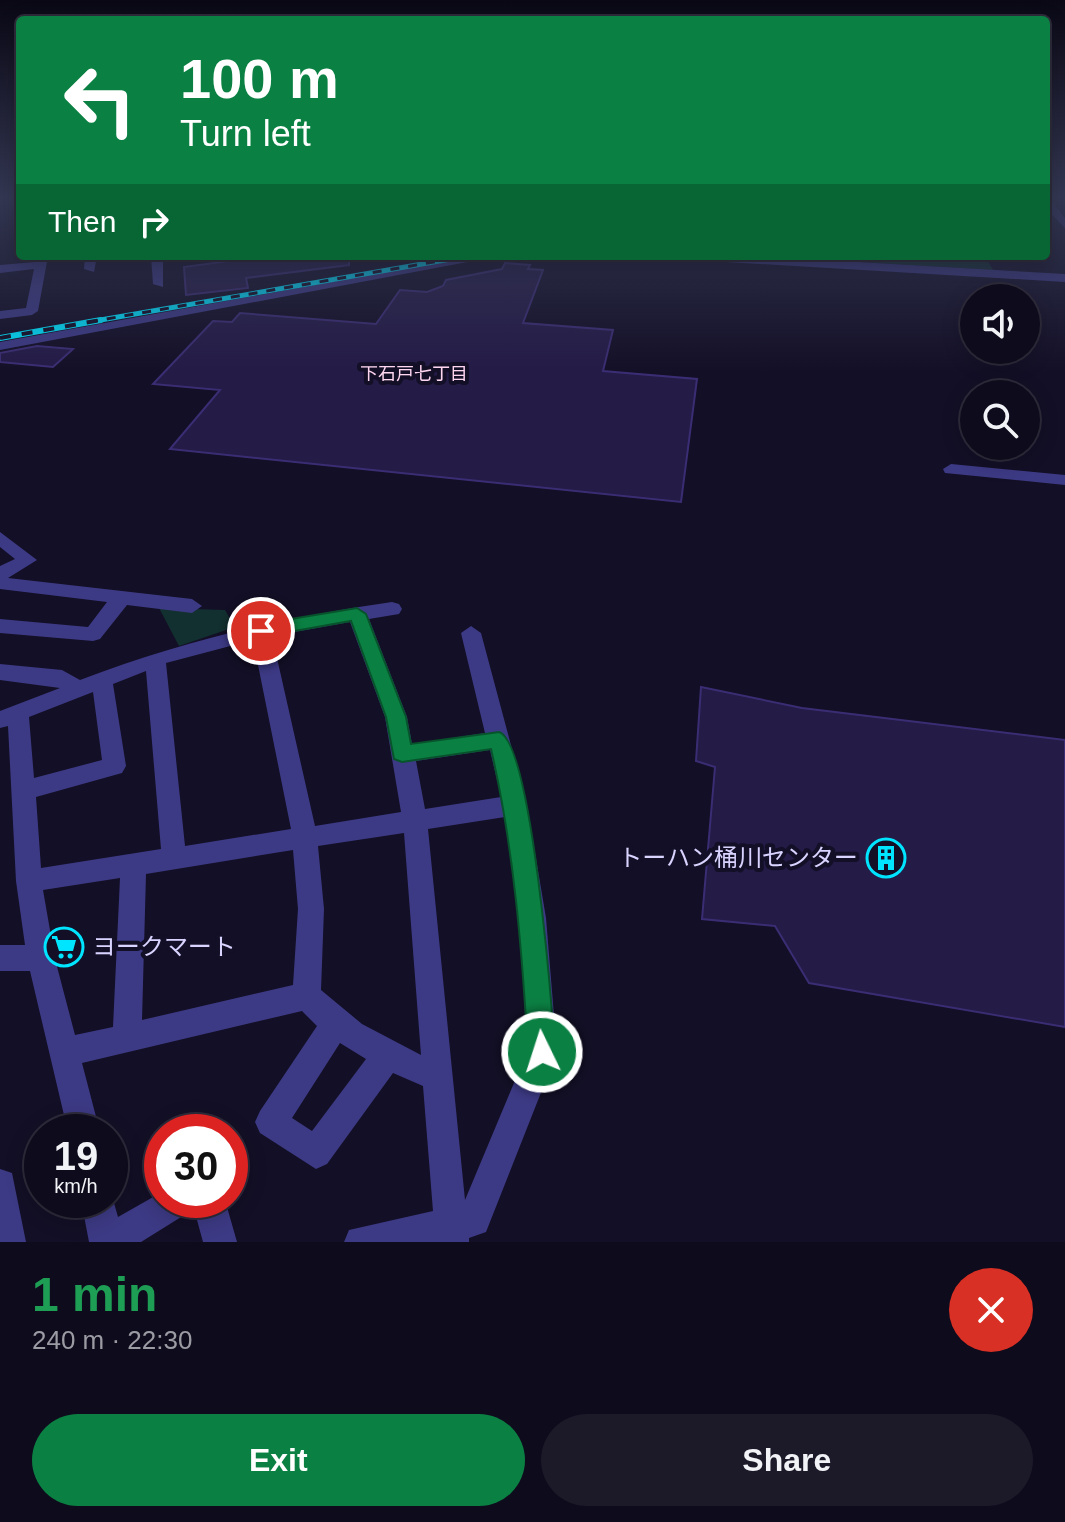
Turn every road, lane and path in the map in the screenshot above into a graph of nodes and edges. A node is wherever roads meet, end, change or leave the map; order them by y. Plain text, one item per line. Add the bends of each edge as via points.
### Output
1 (41, 260) edge
2 (157, 260) edge
3 (471, 260) edge
4 (761, 260) edge
5 (0, 269) edge
6 (1065, 278) edge
7 (159, 284) dead end
8 (0, 315) edge
9 (0, 346) edge
10 (951, 469) dead end
11 (1065, 480) edge
12 (0, 538) edge
13 (0, 574) edge
14 (0, 583) edge
15 (122, 597) junction
16 (192, 606) dead end
17 (392, 609) dead end
18 (357, 614) junction
19 (0, 626) edge
20 (261, 631) junction
21 (471, 633) dead end
22 (155, 659) junction
23 (0, 672) edge
24 (102, 681) junction
25 (78, 689) junction
26 (9, 717) edge
27 (499, 740) junction
28 (402, 754) junction
29 (26, 790) junction
30 (515, 805) junction
31 (415, 822) junction
32 (305, 837) junction
33 (174, 858) junction
34 (133, 864) junction
35 (29, 881) junction
36 (0, 958) edge
37 (41, 958) junction
38 (307, 996) junction
39 (335, 1025) junction
40 (127, 1038) junction
41 (67, 1052) junction
42 (386, 1057) junction
43 (438, 1077) junction
44 (80, 1114) edge
45 (0, 1185) edge
46 (102, 1218) edge
47 (149, 1218) edge
48 (213, 1218) edge
49 (451, 1233) edge
50 (9, 1242) edge
51 (107, 1242) edge
52 (220, 1242) edge
53 (361, 1242) edge

1 - 5 street
1 - 8 street via 32,311
2 - 7 street
3 - 9 street
4 - 6 street
10 - 11 street
12 - 13 street via 28,560
14 - 15 street
15 - 16 street
15 - 19 street via 93,634
17 - 18 street
18 - 20 street
18 - 28 street via 396,717
20 - 22 street
20 - 32 street
21 - 27 street
22 - 24 street
22 - 33 street
23 - 25 street via 62,678
24 - 25 street
24 - 29 street via 114,766
25 - 26 street
26 - 29 street
27 - 28 street
27 - 30 street
28 - 31 street
29 - 35 street
30 - 31 street
30 - 49 street via 533,918 542,1052 474,1220
31 - 32 street
31 - 43 street
32 - 33 street
32 - 38 street via 311,909
33 - 34 street
34 - 35 street
34 - 40 street
35 - 37 street
36 - 37 street
37 - 41 street
38 - 39 street
38 - 40 street
39 - 42 street
39 - 42 street via 271,1122 316,1153
40 - 41 street
41 - 44 street
42 - 43 street
43 - 49 street
45 - 50 street
46 - 51 street
47 - 51 street
48 - 52 street
49 - 53 street

